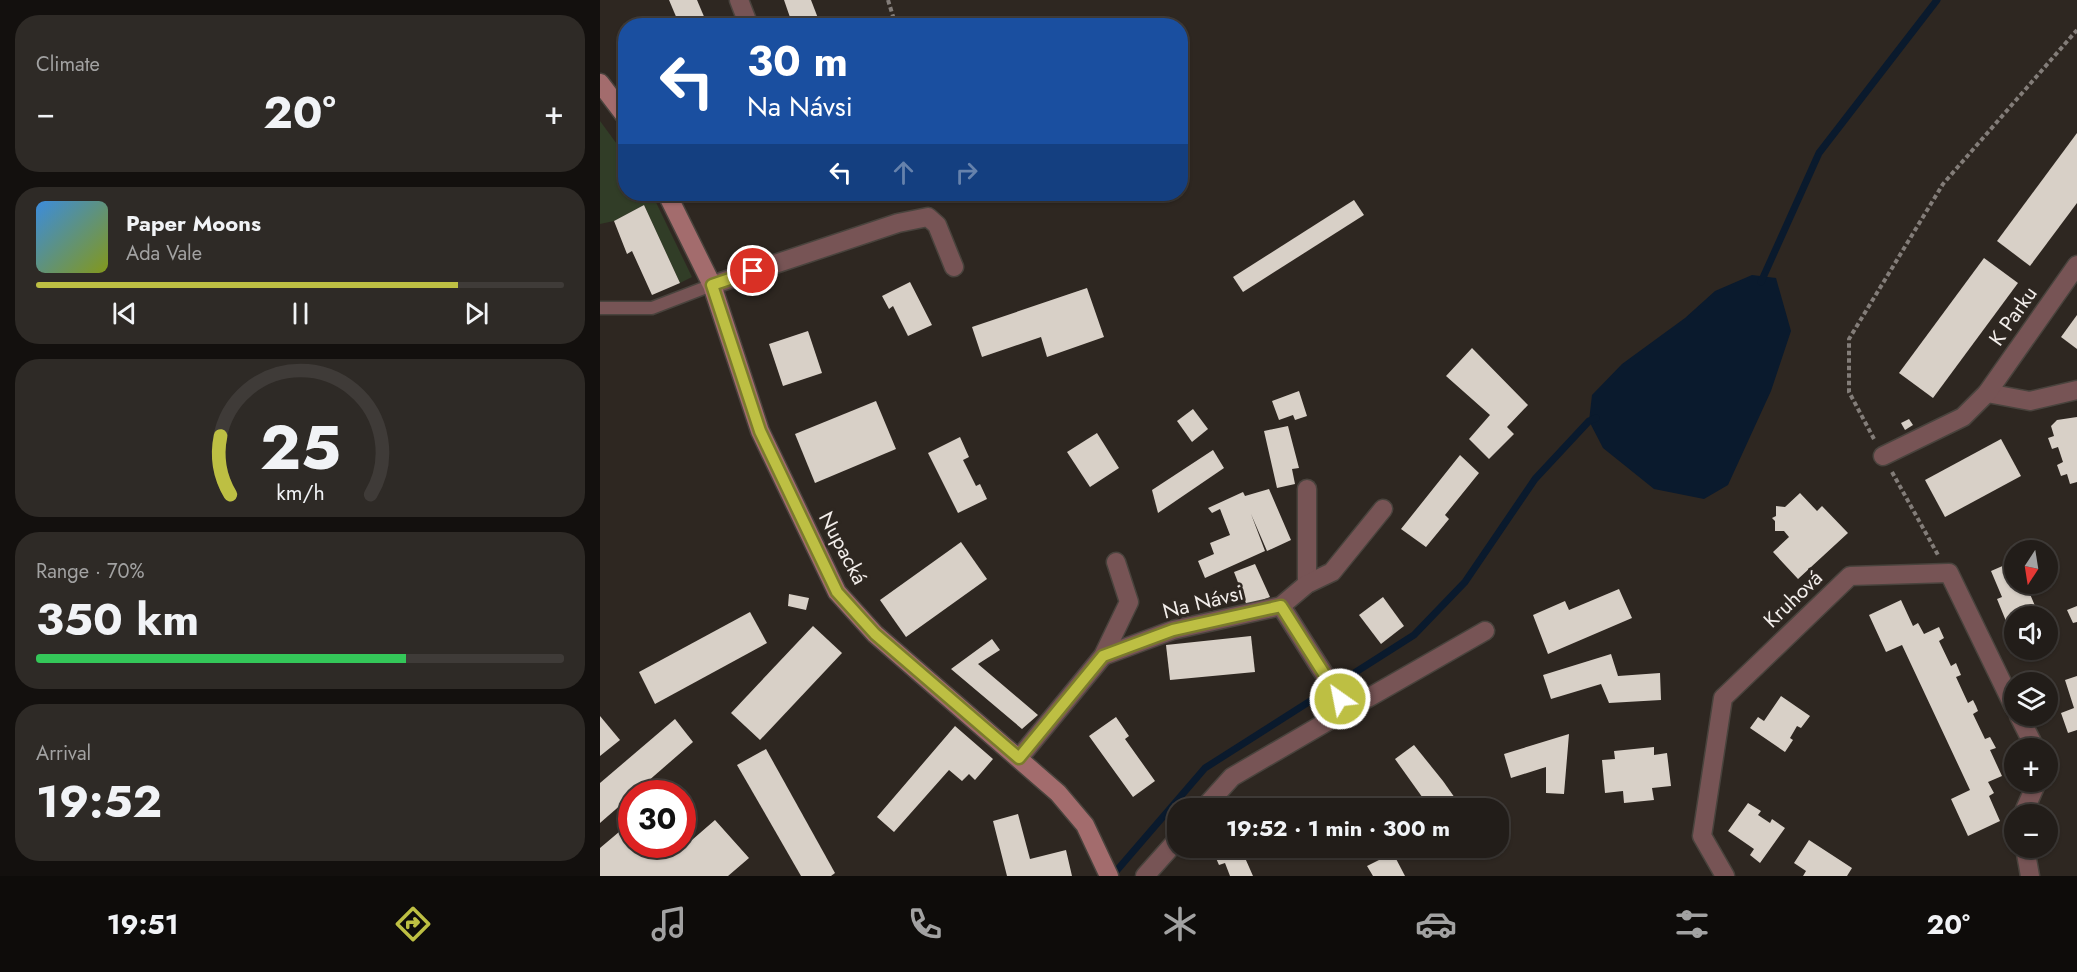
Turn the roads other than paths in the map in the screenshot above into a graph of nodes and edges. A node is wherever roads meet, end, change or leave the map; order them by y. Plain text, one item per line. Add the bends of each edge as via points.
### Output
1 (739, 0) edge
2 (746, 18) edge
3 (600, 83) edge
4 (618, 107) edge
5 (671, 201) edge
6 (2077, 265) edge
7 (954, 267) dead end
8 (712, 285) junction
9 (600, 308) edge
10 (2077, 390) edge
11 (1987, 393) junction
12 (1883, 456) road end
13 (1307, 489) dead end
14 (1383, 509) dead end
15 (1116, 562) dead end
16 (1307, 584) junction
17 (1281, 606) junction
18 (1485, 631) dead end
19 (1103, 656) junction
20 (2004, 686) edge
21 (1344, 704) junction
22 (1019, 758) junction
23 (1214, 798) edge
24 (1167, 851) edge
25 (2027, 858) edge
26 (1109, 876) edge
27 (1145, 876) edge
28 (1725, 876) edge
29 (2030, 876) edge

1 - 2 street
3 - 4 street
5 - 8 street, Nupacká
6 - 11 street, K Parku
7 - 8 street via 937,225 928,217 898,223
8 - 9 lane via 652,308
8 - 22 street, Nupacká via 760,431 837,592 875,634
10 - 11 street via 2030,400
11 - 12 street, K Parku via 1963,417
13 - 16 street
14 - 16 street, Na Návsi via 1332,572
15 - 19 street, Na Návsi via 1129,602
16 - 17 street, Na Návsi
17 - 19 street, Na Návsi via 1173,630
17 - 21 street
18 - 21 street
19 - 22 street, Na Návsi
20 - 28 street, Kruhová via 1949,573 1850,576 1723,698 1702,836
21 - 23 street via 1232,777
22 - 26 street, Nupacká via 1058,793 1084,825
24 - 27 street
25 - 29 street

